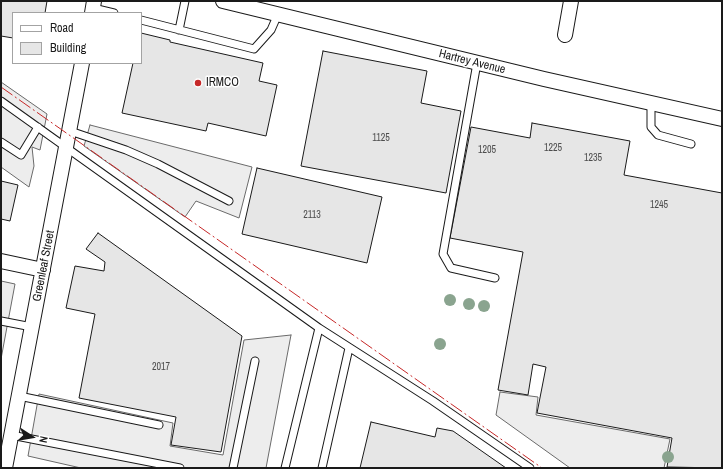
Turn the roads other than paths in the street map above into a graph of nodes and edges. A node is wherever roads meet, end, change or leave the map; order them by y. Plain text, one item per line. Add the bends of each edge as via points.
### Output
1 (185, 1) edge
2 (223, 1) edge
3 (571, 1) edge
4 (93, 7) edge
5 (110, 12) edge
6 (278, 14) junction
7 (142, 20) edge
8 (180, 30) junction
9 (565, 35) dead end
10 (477, 63) junction
11 (82, 64) edge
12 (1, 101) edge
13 (651, 104) junction
14 (722, 120) edge
15 (38, 127) junction
16 (70, 131) junction
17 (1, 142) edge
18 (691, 144) dead end
19 (66, 147) junction
20 (229, 201) dead end
21 (1, 261) edge
22 (43, 270) junction
23 (495, 278) dead end
24 (1, 321) edge
25 (32, 327) junction
26 (319, 328) junction
27 (349, 348) junction
28 (256, 361) dead end
29 (19, 396) junction
30 (159, 425) dead end
31 (11, 434) junction
32 (5, 468) edge
33 (180, 468) edge
34 (233, 468) edge
35 (285, 468) edge
36 (322, 468) edge
37 (530, 468) edge

1 - 8 lane
2 - 6 street, Hartrey Avenue
3 - 9 street
4 - 5 lane
6 - 8 lane via 271,30 254,49
6 - 10 street, Hartrey Avenue
7 - 8 lane
10 - 13 street, Hartrey Avenue
10 - 23 lane via 443,254 451,268
11 - 16 street, Greenleaf Street
12 - 15 lane
13 - 14 street, Hartrey Avenue
13 - 18 lane via 651,128 658,135
15 - 17 lane via 21,155
15 - 19 lane
16 - 19 street, Greenleaf Street
16 - 20 lane via 158,164
19 - 22 street, Greenleaf Street
19 - 26 lane
21 - 22 street
22 - 25 street, Greenleaf Street
24 - 25 lane
25 - 29 street, Greenleaf Street
26 - 27 lane
26 - 35 lane
27 - 36 lane
27 - 37 lane
28 - 34 lane
29 - 30 lane
29 - 31 street, Greenleaf Street
31 - 32 street, Greenleaf Street
31 - 33 lane

